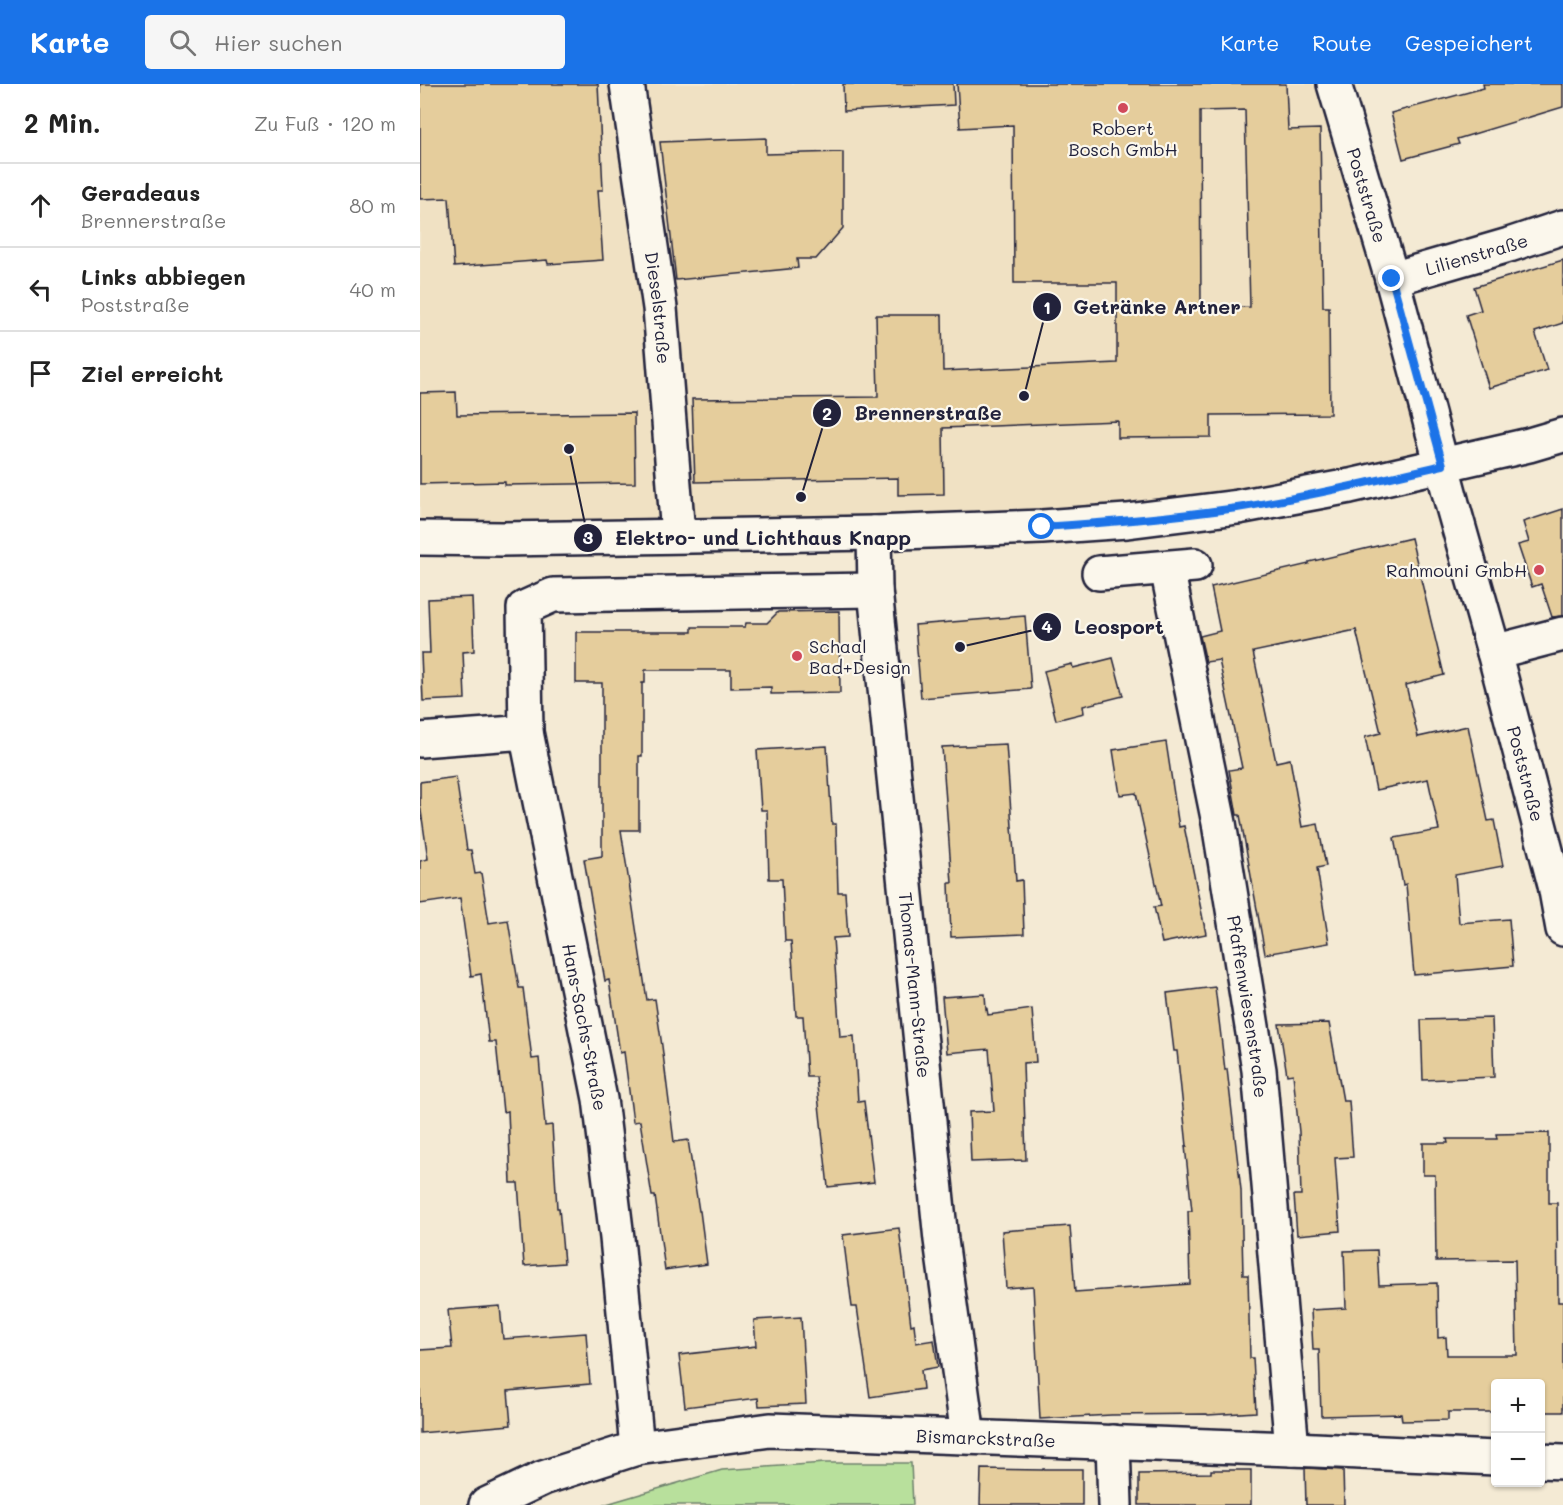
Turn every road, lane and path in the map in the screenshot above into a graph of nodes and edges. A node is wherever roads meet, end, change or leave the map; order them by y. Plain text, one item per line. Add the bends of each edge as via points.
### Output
1 (627, 84) edge
2 (1340, 85) edge
3 (1563, 227) edge
4 (1392, 279) junction
5 (1563, 435) edge
6 (1443, 465) junction
7 (874, 533) junction
8 (678, 535) junction
9 (420, 538) edge
10 (1099, 573) dead end
11 (875, 590) junction
12 (1563, 634) edge
13 (1494, 652) junction
14 (526, 732) junction
15 (420, 740) edge
16 (1563, 929) edge
17 (968, 1436) junction
18 (1113, 1442) junction
19 (637, 1448) junction
20 (1292, 1449) junction
21 (1491, 1458) edge
22 (1545, 1461) edge
23 (1563, 1462) edge
24 (486, 1505) edge
25 (1115, 1505) edge

1 - 8 street, Dieselstraße via 660,308
2 - 4 street, Poststraße
3 - 4 street, Lilienstraße
4 - 6 street, Poststraße
5 - 6 street
6 - 7 street via 1238,507 1127,521
6 - 13 street, Poststraße
7 - 8 street
7 - 11 street, Thomas-Mann-Straße
8 - 9 street
10 - 20 street, Pfaffenwiesenstraße via 1181,566 1259,1070
11 - 14 street, Hans-Sachs-Straße via 553,595 524,608
11 - 17 street, Thomas-Mann-Straße via 941,1240
12 - 13 street
13 - 16 street, Poststraße
14 - 15 street
14 - 19 street, Hans-Sachs-Straße via 600,1100
17 - 18 street, Bismarckstraße
17 - 19 street, Bismarckstraße via 770,1430
18 - 20 street, Bismarckstraße
18 - 25 street
19 - 24 street, Bismarckstraße via 543,1478
20 - 21 street, Bismarckstraße
22 - 23 street

